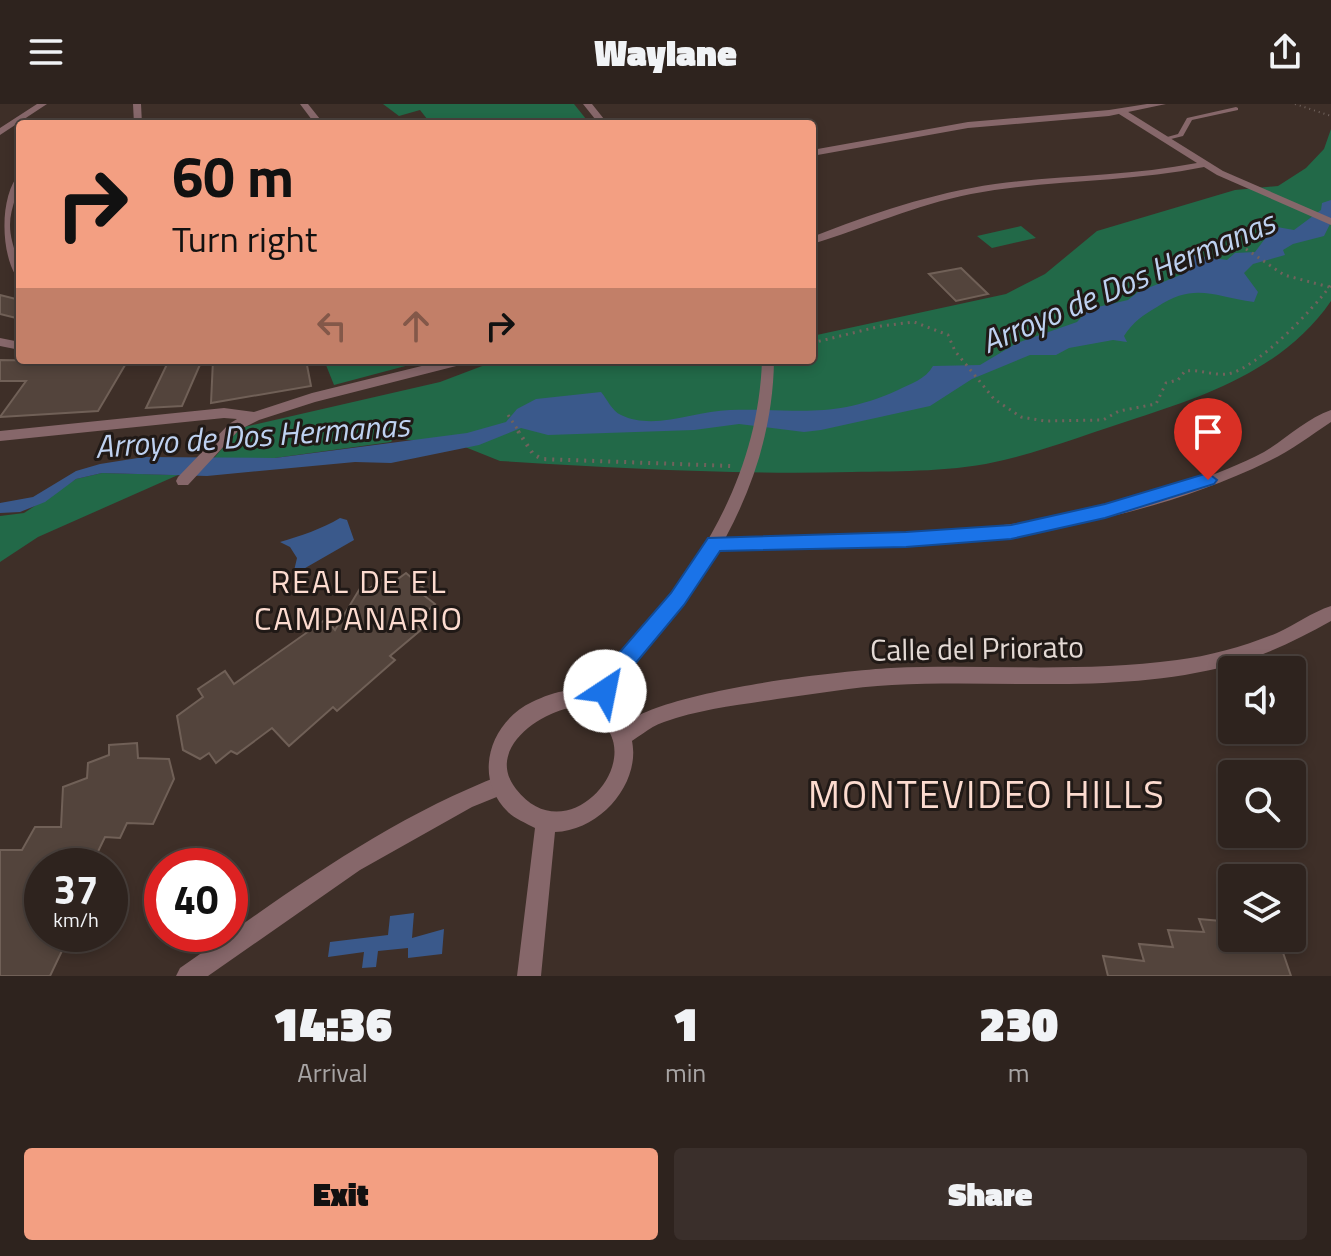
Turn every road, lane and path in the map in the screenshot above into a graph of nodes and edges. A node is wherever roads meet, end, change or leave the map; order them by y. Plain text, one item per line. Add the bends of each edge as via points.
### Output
1 (43, 104) edge
2 (304, 104) edge
3 (587, 104) edge
4 (1162, 104) edge
5 (1295, 104) edge
6 (1236, 109) dead end
7 (1122, 112) junction
8 (1331, 116) edge
9 (18, 120) edge
10 (317, 120) edge
11 (601, 120) edge
12 (1163, 139) junction
13 (816, 152) edge
14 (1204, 164) junction
15 (16, 184) edge
16 (1331, 222) edge
17 (816, 239) edge
18 (1246, 249) dead end
19 (16, 270) edge
20 (1330, 286) edge
21 (816, 342) edge
22 (447, 364) edge
23 (768, 364) edge
24 (508, 415) dead end
25 (1331, 415) edge
26 (254, 417) junction
27 (0, 436) edge
28 (750, 467) junction
29 (183, 481) dead end
30 (714, 543) junction
31 (1331, 613) edge
32 (597, 707) junction
33 (622, 737) junction
34 (502, 785) junction
35 (546, 821) junction
36 (188, 976) edge
37 (529, 976) edge

1 - 9 street
2 - 10 street
3 - 11 street
4 - 7 street
5 - 8 path
6 - 12 lane via 1189,119 1181,135
7 - 12 street
7 - 13 street via 968,125
12 - 14 street
14 - 16 street
14 - 17 street via 1144,175 994,187 879,215
15 - 19 street via 3,208 1,228
18 - 20 path via 1292,278
20 - 21 path via 1308,316 1244,366 1227,374 1185,371 1166,383 1156,404 1103,420 1021,417 994,399 948,335 910,319
22 - 26 street
23 - 28 street via 767,400
24 - 28 path via 533,454 548,460
25 - 30 street via 1259,459 1183,490 1011,532
26 - 27 street via 224,413
26 - 29 street via 234,427
28 - 30 street
30 - 32 street via 678,599 613,675
31 - 33 street, Calle del Priorato via 1309,628 1216,663 1048,678 907,676 844,681 653,717
32 - 33 street
32 - 34 street via 569,699 538,705 525,714 500,753
33 - 35 street via 621,779 603,804 577,819
34 - 35 street via 518,809
34 - 36 street via 352,862
35 - 37 street

